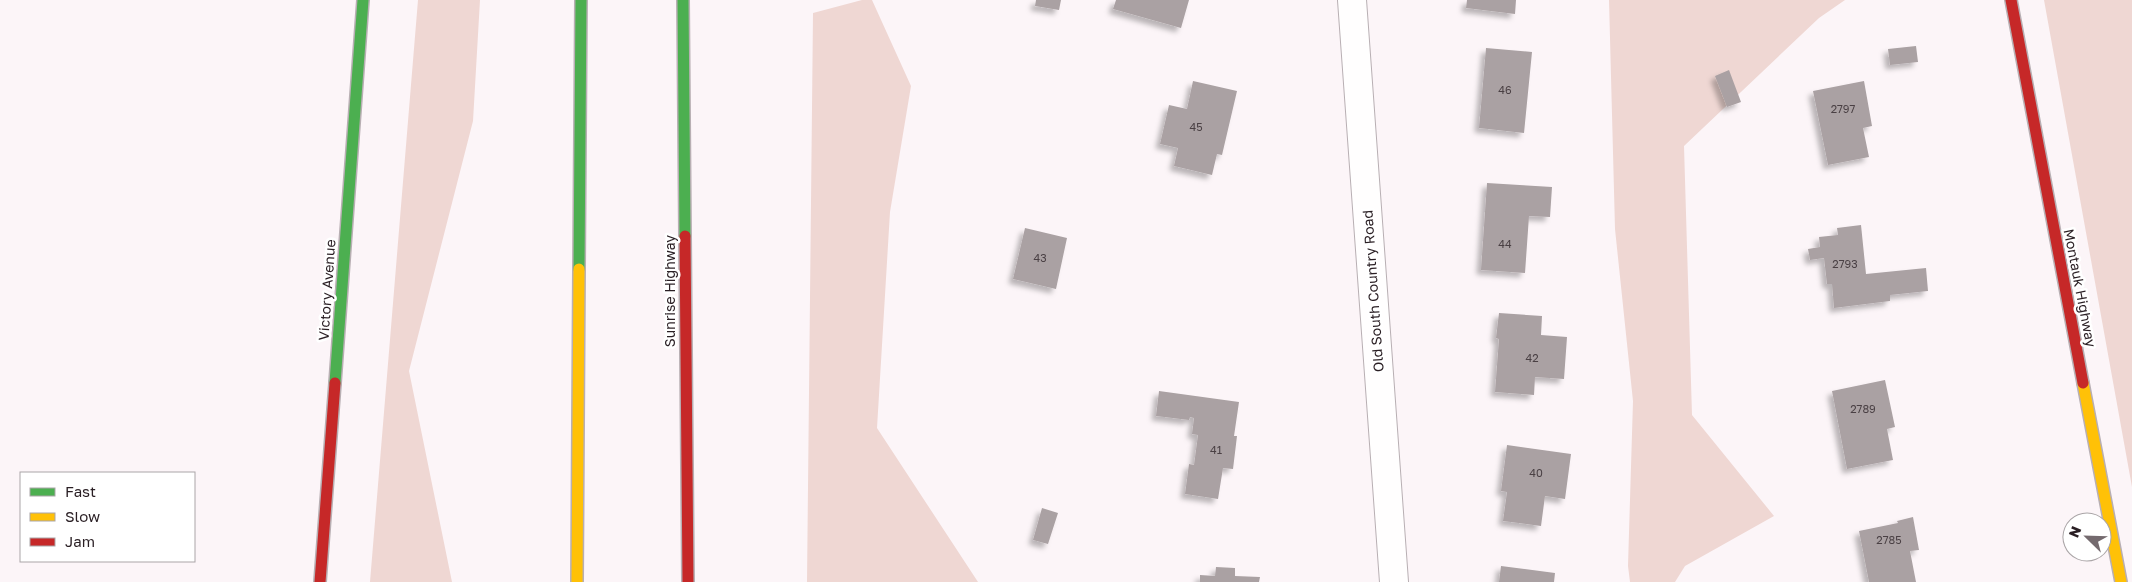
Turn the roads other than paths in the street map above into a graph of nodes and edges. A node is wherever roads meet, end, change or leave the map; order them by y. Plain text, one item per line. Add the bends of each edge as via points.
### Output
1 (363, 0) edge
2 (581, 0) edge
3 (683, 0) edge
4 (1352, 0) edge
5 (2010, 0) edge
6 (320, 582) edge
7 (577, 582) edge
8 (688, 582) edge
9 (1394, 582) edge
10 (2120, 582) edge

1 - 6 main road, Victory Avenue
2 - 7 main road
3 - 8 main road, Sunrise Highway
4 - 9 street, Old South Country Road
5 - 10 main road, Montauk Highway

